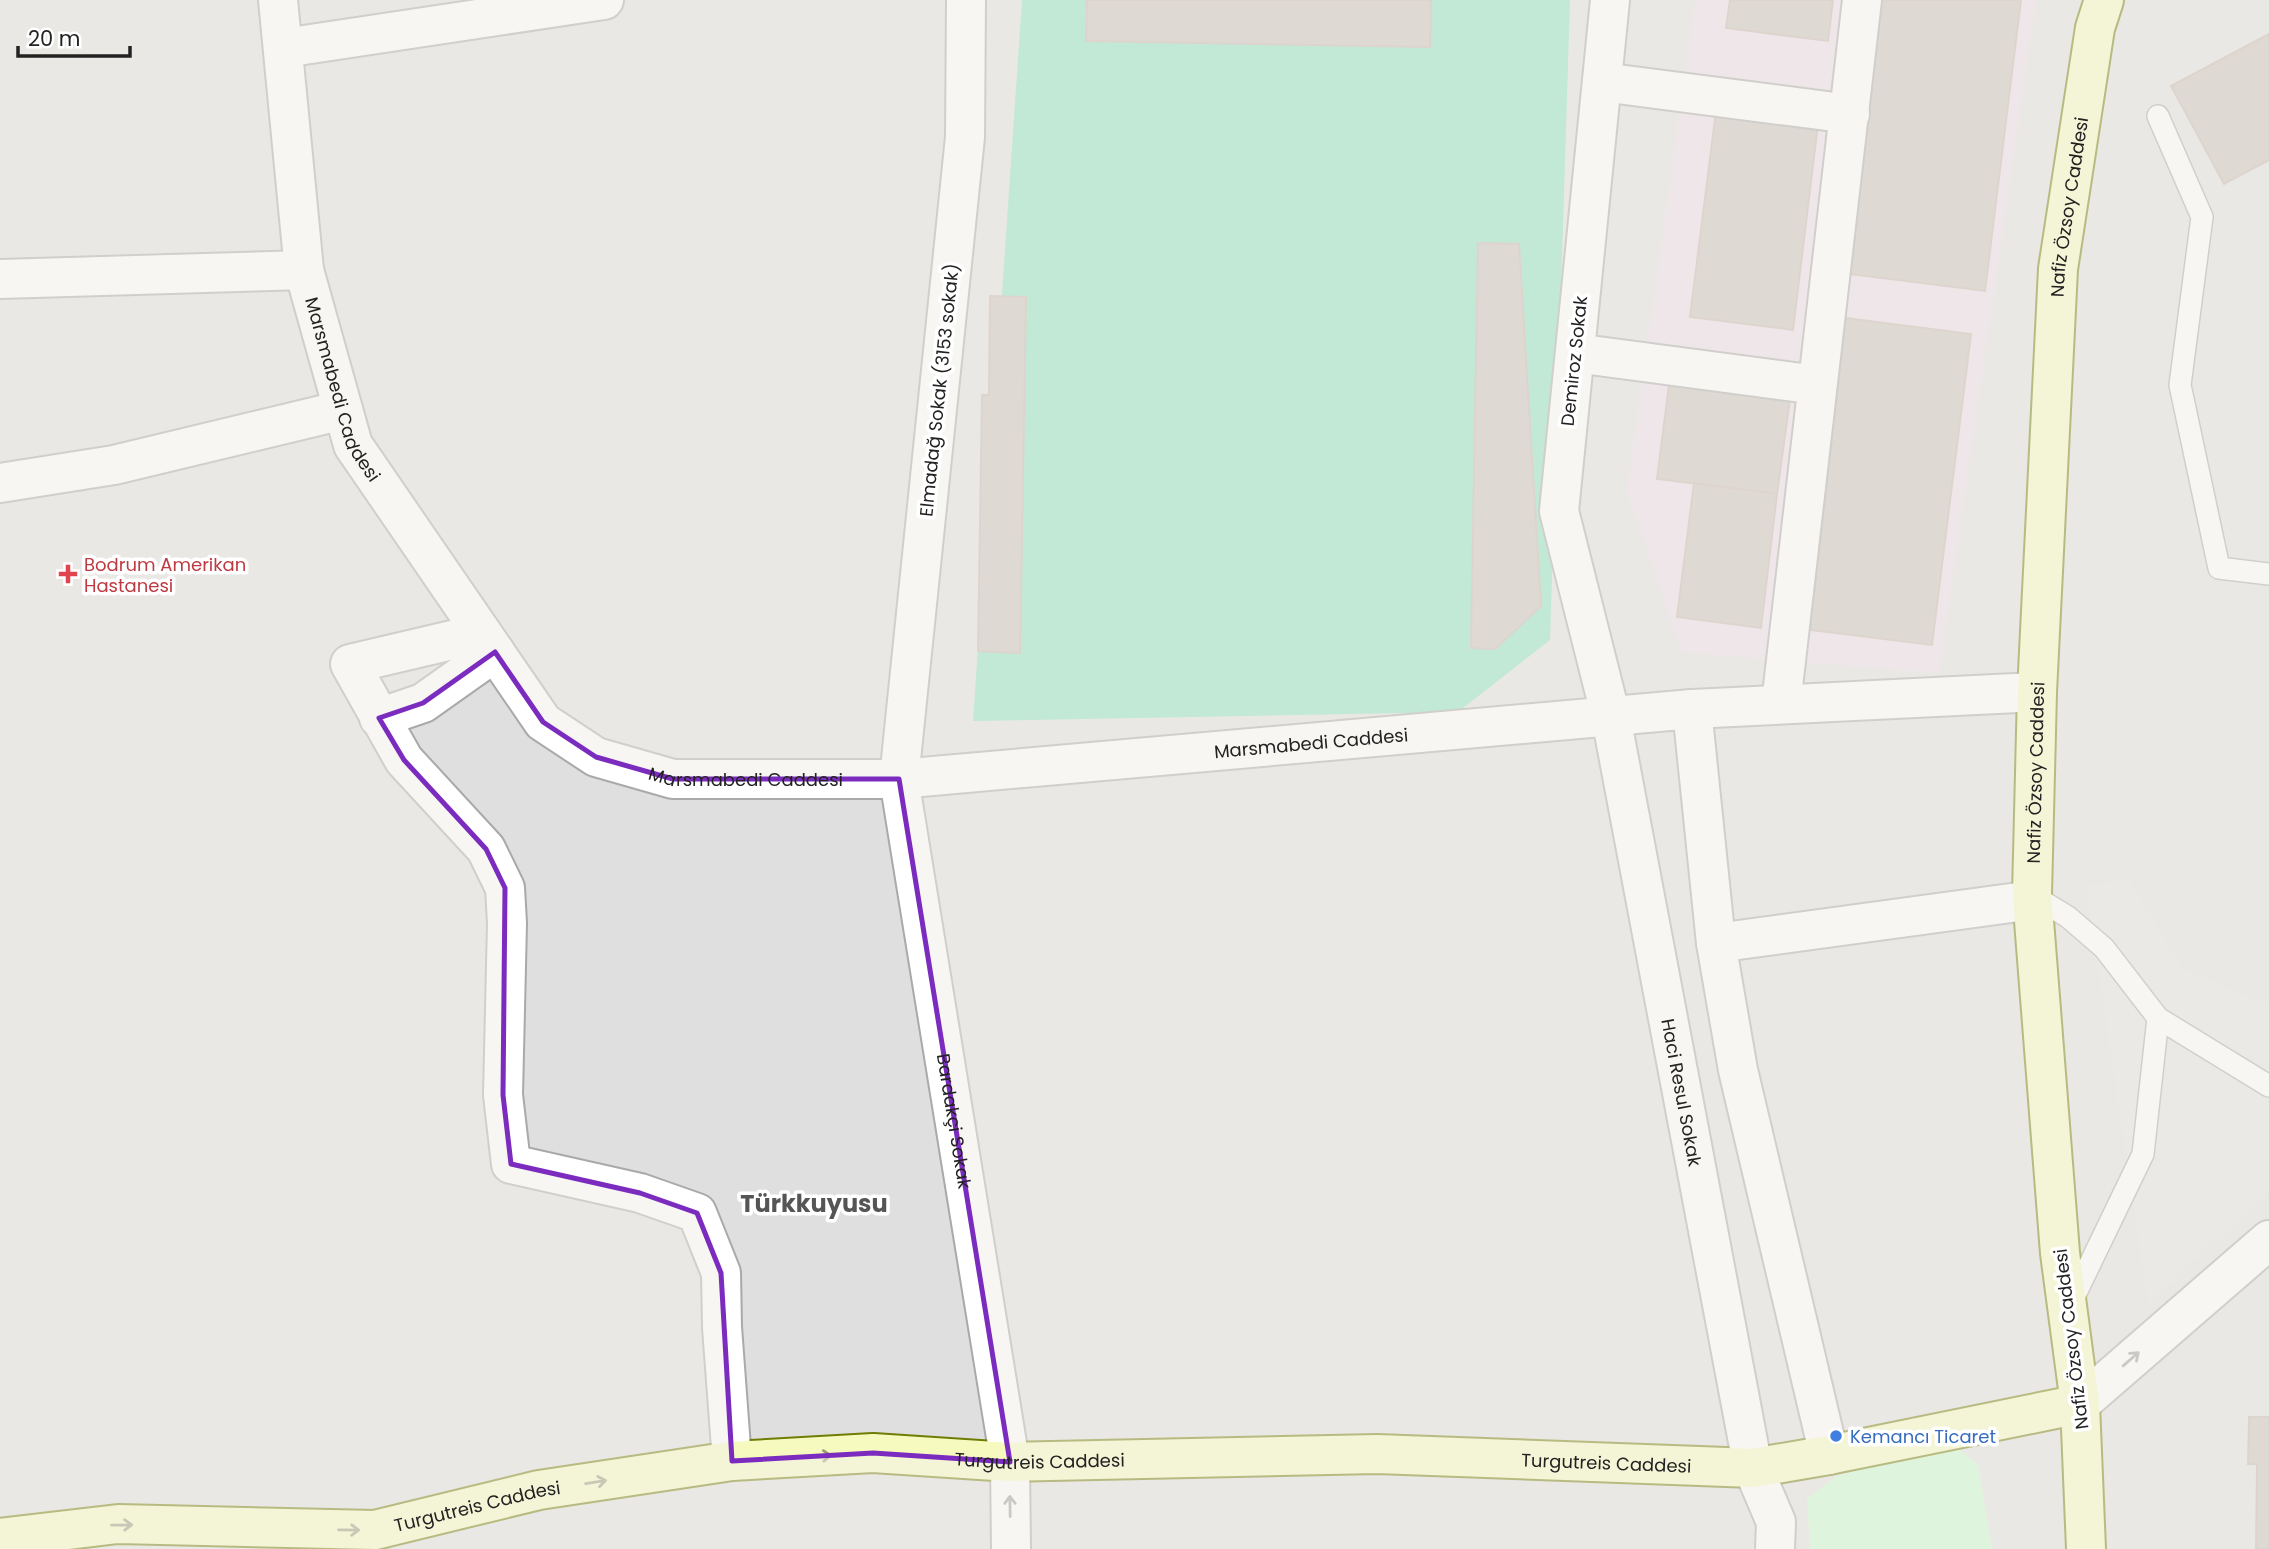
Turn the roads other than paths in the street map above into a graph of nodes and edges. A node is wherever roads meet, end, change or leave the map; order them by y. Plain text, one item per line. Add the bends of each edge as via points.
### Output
1 (278, 0) edge
2 (604, 0) edge
3 (966, 0) edge
4 (1610, 0) edge
5 (1862, 0) edge
6 (2104, 0) edge
7 (284, 48) junction
8 (1602, 82) junction
9 (1850, 114) junction
10 (2158, 116) dead end
11 (303, 270) junction
12 (0, 279) edge
13 (1575, 354) junction
14 (1817, 385) junction
15 (342, 410) junction
16 (0, 483) edge
17 (2269, 574) edge
18 (489, 643) junction
19 (2037, 692) junction
20 (1782, 704) junction
21 (1692, 709) junction
22 (379, 718) junction
23 (1611, 718) junction
24 (899, 779) junction
25 (2033, 898) junction
26 (1716, 943) junction
27 (2158, 1018) junction
28 (2269, 1086) edge
29 (2269, 1240) edge
30 (2068, 1308) junction
31 (2080, 1404) junction
32 (1829, 1455) junction
33 (732, 1461) junction
34 (1010, 1462) junction
35 (1753, 1468) junction
36 (0, 1538) edge
37 (56, 1540) edge
38 (1011, 1549) edge
39 (1775, 1549) edge
40 (2086, 1549) edge

1 - 7 street, Marsmabedi Caddesi
2 - 7 street
3 - 24 street, Elmadağ Sokak (3153 sokak) via 965,137
4 - 8 street, Demiroz Sokak
5 - 9 street
6 - 19 main road, Nafiz Özsoy Caddesi via 2095,27 2058,269
7 - 11 street, Marsmabedi Caddesi
8 - 9 street
8 - 13 street, Demiroz Sokak
9 - 14 street
10 - 17 lane via 2202,217 2180,385 2219,568
11 - 12 street
11 - 15 street, Marsmabedi Caddesi
13 - 14 street
13 - 23 street, Demiroz Sokak via 1559,511
14 - 20 street
15 - 16 street via 114,465
15 - 18 street, Marsmabedi Caddesi via 353,445
18 - 22 street via 423,703
18 - 22 street via 350,664
18 - 24 street, Marsmabedi Caddesi via 543,722 596,757 673,779
19 - 20 street, Marsmabedi Caddesi
19 - 25 main road, Nafiz Özsoy Caddesi
20 - 21 street, Marsmabedi Caddesi
21 - 23 street, Marsmabedi Caddesi
21 - 26 street
22 - 33 street via 404,760 486,849 505,888 503,1095 511,1164 640,1193 697,1213 721,1273
23 - 24 street, Marsmabedi Caddesi
23 - 35 street, Haci Resul Sokak
24 - 34 street, Bardakçi Sokak
25 - 26 street
25 - 27 lane via 2068,917 2104,948
25 - 30 main road, Nafiz Özsoy Caddesi
26 - 32 street via 1738,1070
27 - 28 lane
27 - 30 lane via 2143,1154
31 -> 29 street
30 - 31 main road, Nafiz Özsoy Caddesi
31 - 32 main road, Turgutreis Caddesi
31 - 40 main road, Nafiz Özsoy Caddesi
32 - 35 main road, Turgutreis Caddesi
33 -> 34 main road, Turgutreis Caddesi via 873,1453
37 -> 33 main road, Turgutreis Caddesi via 118,1524 375,1530 539,1490
34 - 35 main road, Turgutreis Caddesi via 1377,1454
38 -> 34 street, Bardakçi Sokak
35 - 39 street, Haci Resul Sokak via 1776,1522
36 - 37 main road, Turgutreis Caddesi

